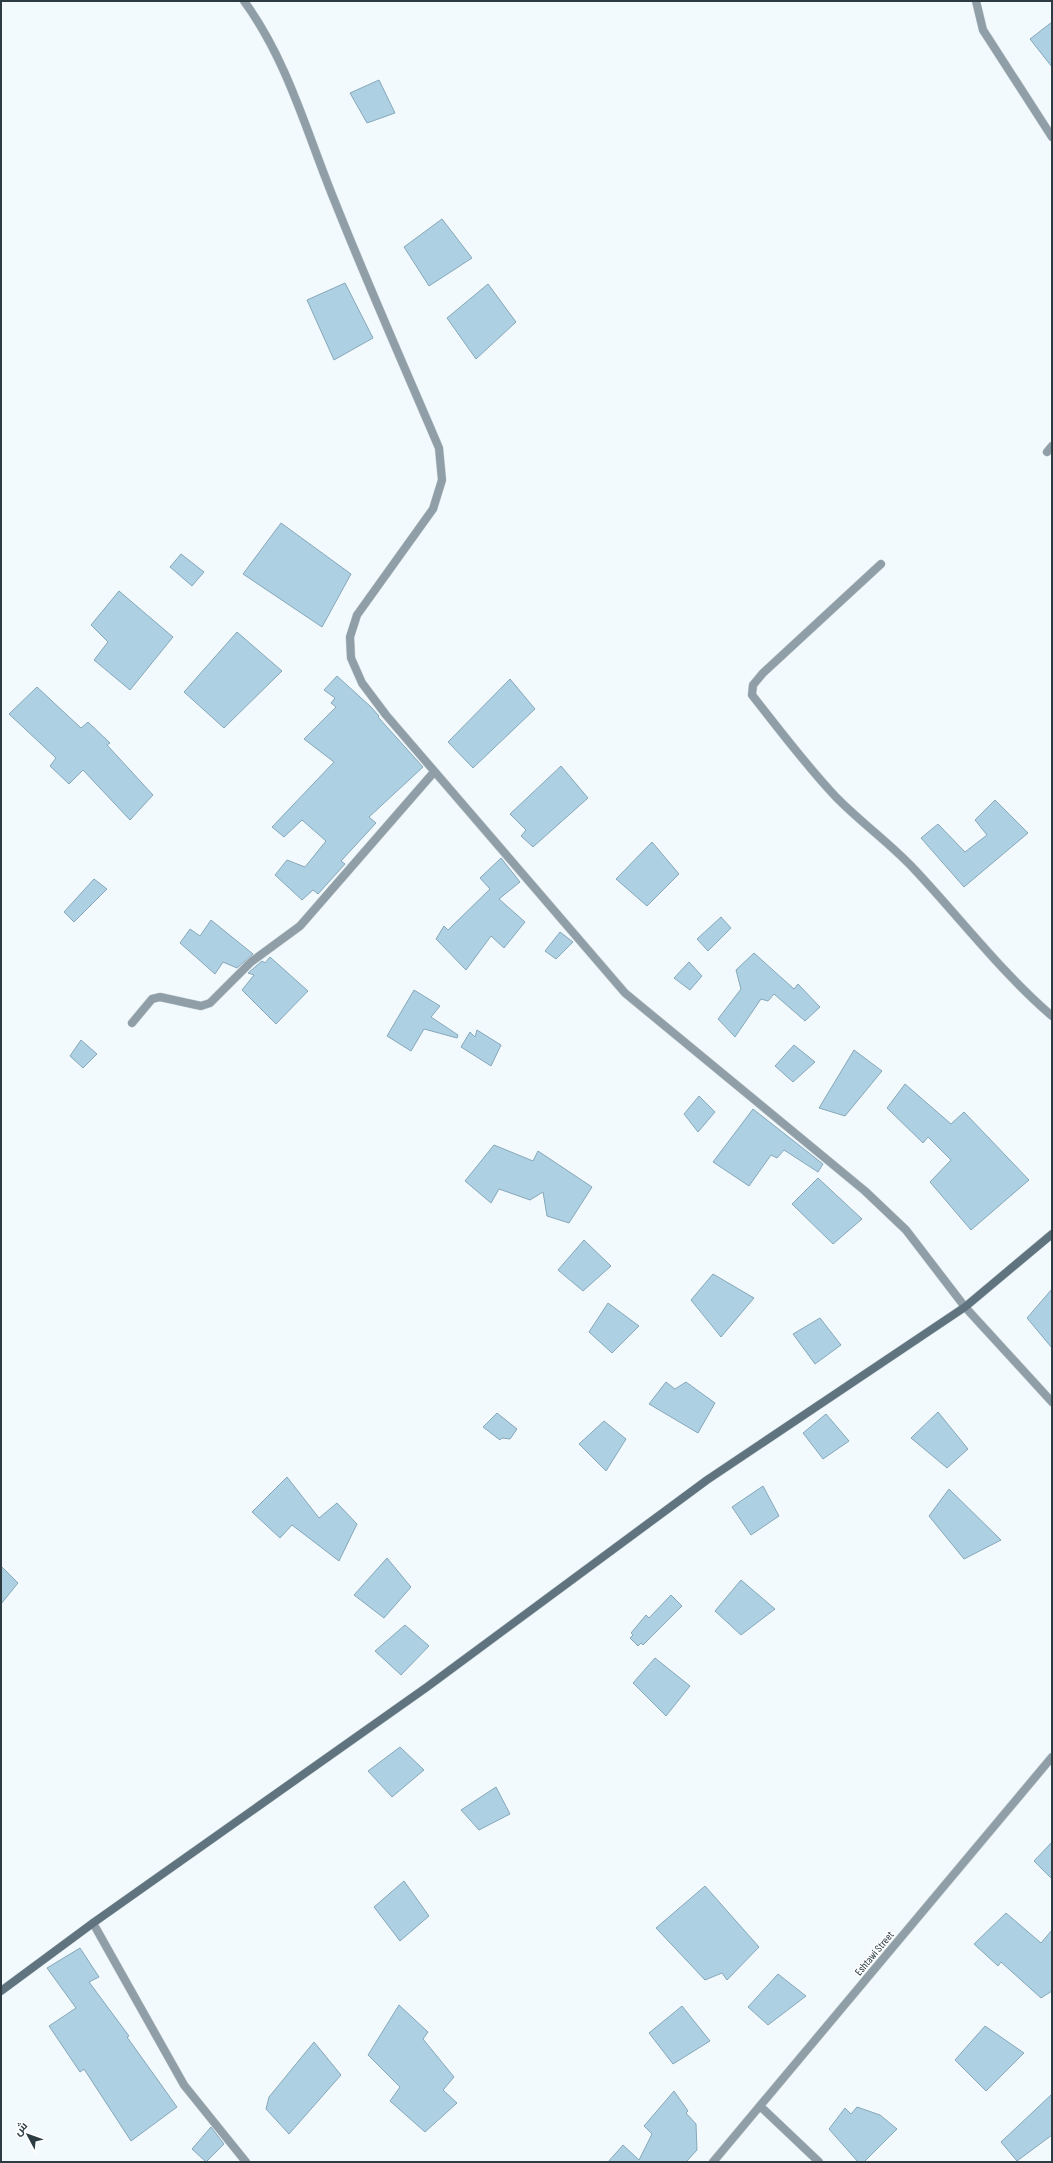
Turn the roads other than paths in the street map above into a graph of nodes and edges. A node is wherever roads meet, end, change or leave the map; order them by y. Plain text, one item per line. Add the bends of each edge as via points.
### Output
1 (244, 1) edge
2 (976, 1) edge
3 (1052, 137) edge
4 (881, 564) dead end
5 (434, 772) junction
6 (1052, 1016) edge
7 (132, 1023) dead end
8 (1052, 1234) edge
9 (965, 1307) junction
10 (1052, 1402) edge
11 (1052, 1757) edge
12 (93, 1923) junction
13 (1, 1991) edge
14 (760, 2106) junction
15 (246, 2162) edge
16 (713, 2162) edge
17 (819, 2162) edge

1 - 5 street via 270,40 284,68 334,202 439,448 442,480 433,508 357,614 350,637 352,658 362,683
2 - 3 street via 983,30
4 - 6 street via 763,674 753,685 752,695 834,795 914,868 982,947
5 - 7 street via 300,926 251,962 210,1003 201,1006 160,997 152,999
5 - 9 street via 625,993 865,1191 906,1230
8 - 9 street
9 - 10 street
9 - 12 street via 707,1480 427,1687
11 - 14 street, Eshtawi Street
12 - 13 street
12 - 15 street via 184,2085
14 - 16 street, Eshtawi Street
14 - 17 street

